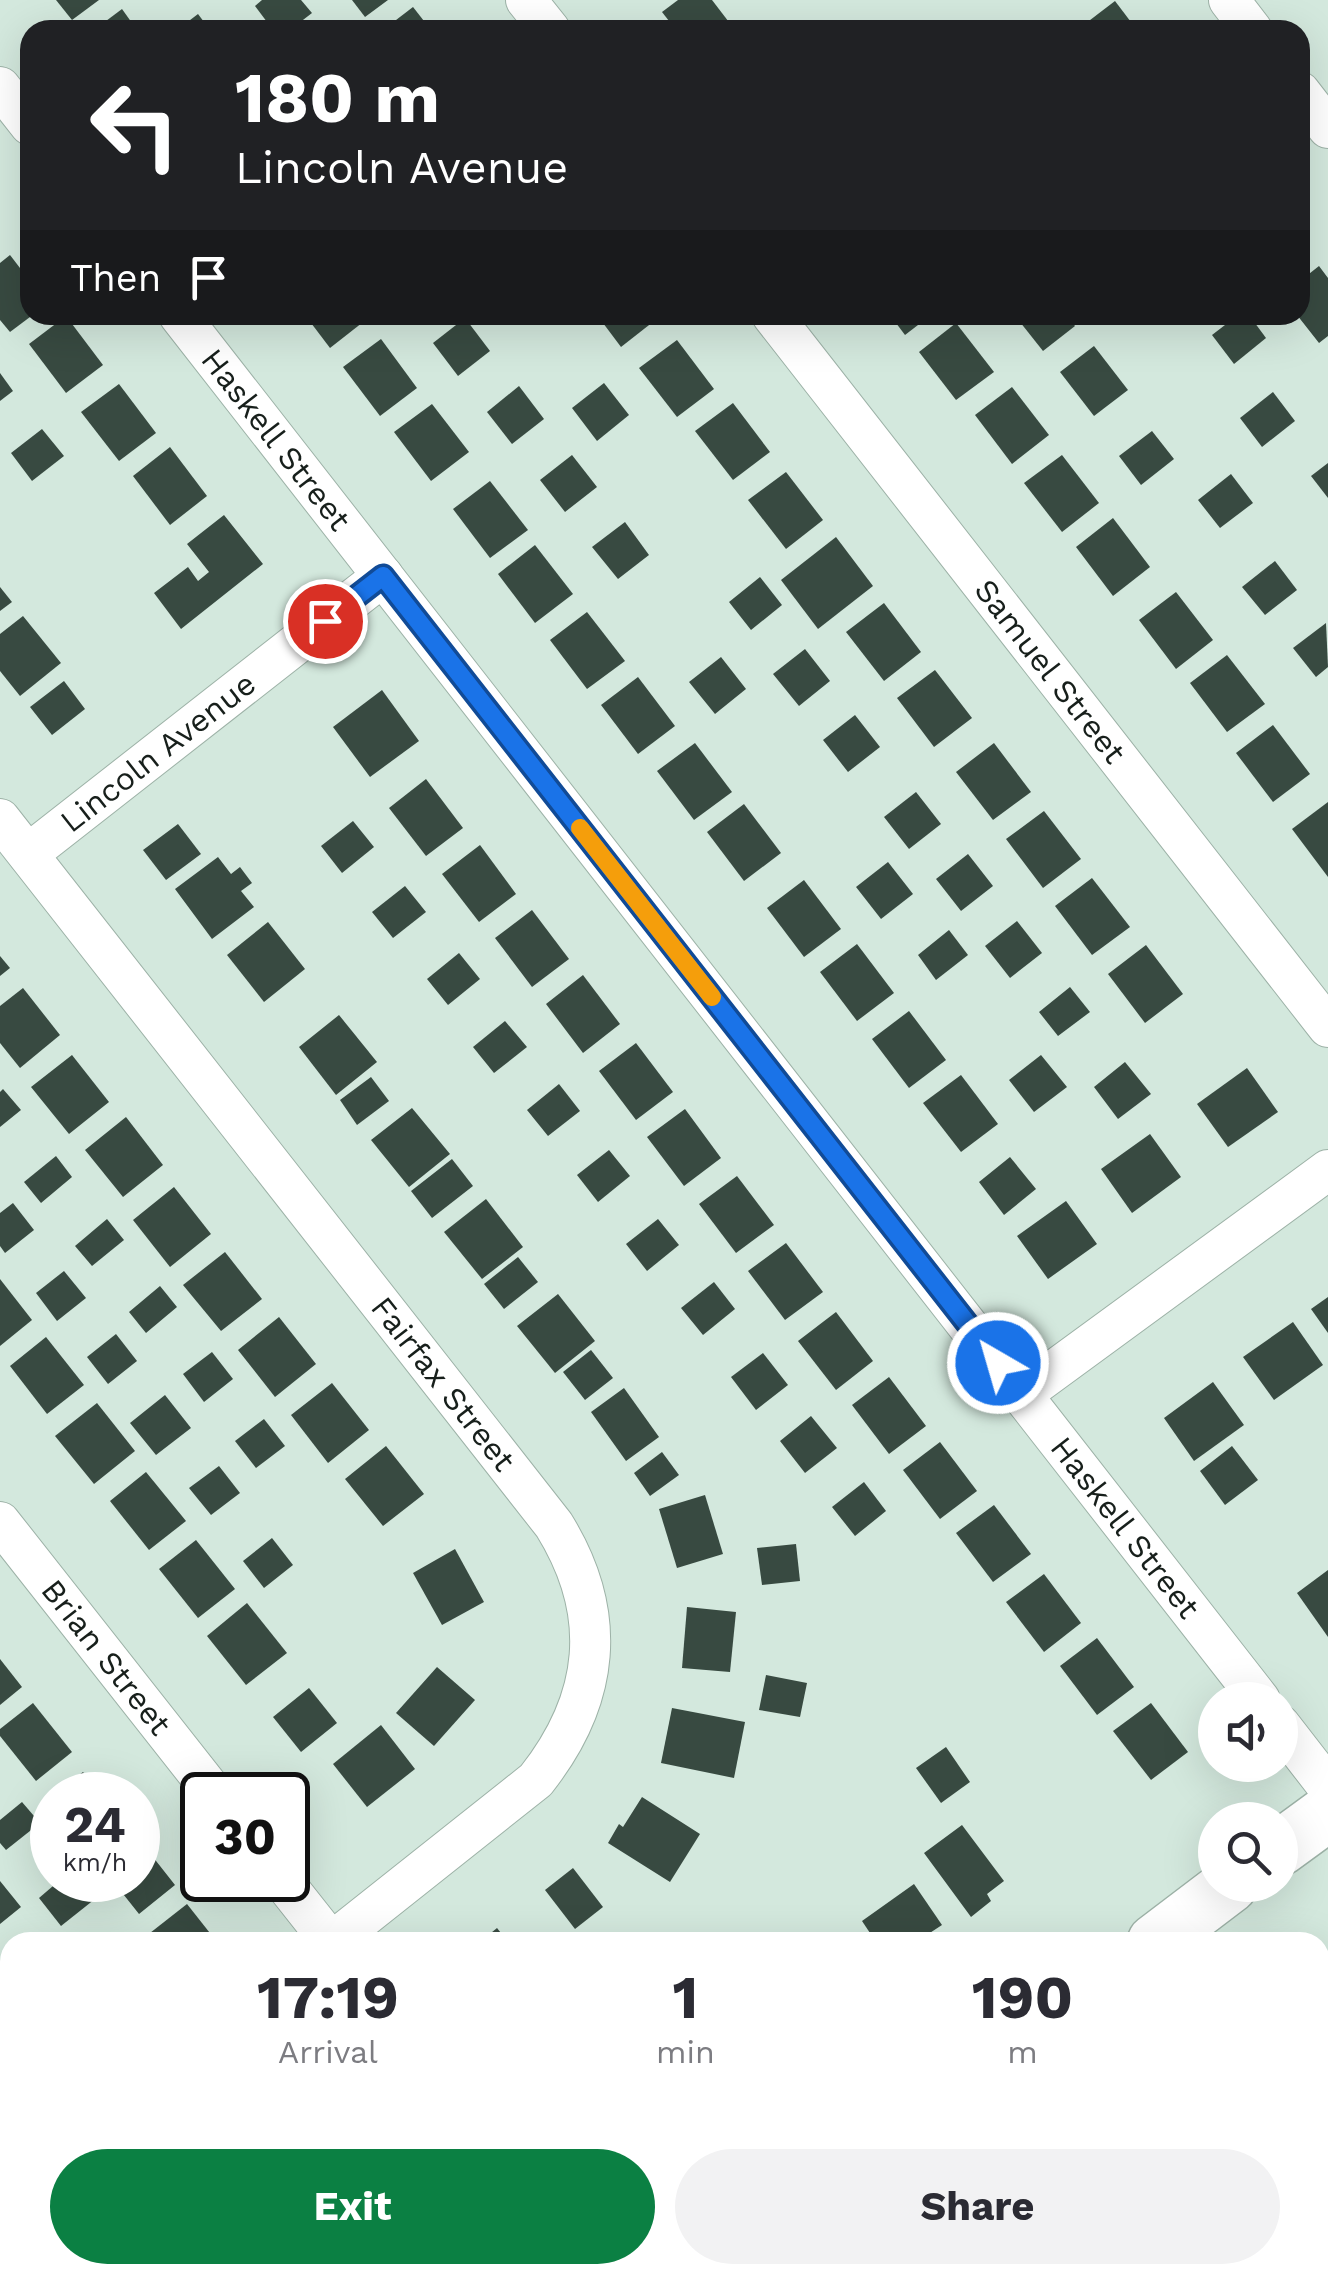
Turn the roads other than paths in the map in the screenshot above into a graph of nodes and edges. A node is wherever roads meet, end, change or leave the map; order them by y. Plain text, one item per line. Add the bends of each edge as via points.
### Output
1 (526, 0) edge
2 (1229, 0) edge
3 (542, 20) edge
4 (1244, 20) edge
5 (0, 87) edge
6 (1310, 105) edge
7 (20, 112) edge
8 (1328, 128) edge
9 (186, 325) edge
10 (780, 325) edge
11 (383, 576) junction
12 (0, 818) edge
13 (28, 854) junction
14 (1328, 1027) edge
15 (1328, 1170) edge
16 (1022, 1394) junction
17 (0, 1522) edge
18 (1246, 1682) edge
19 (1298, 1748) edge
20 (197, 1772) edge
21 (1328, 1787) edge
22 (1328, 1813) edge
23 (1298, 1835) edge
24 (299, 1902) edge
25 (1208, 1902) edge
26 (323, 1932) edge
27 (344, 1932) edge
28 (1168, 1932) edge

1 - 3 street
2 - 4 street
5 - 7 street
6 - 8 street
9 - 11 street, Haskell Street
10 - 14 street, Samuel Street
11 - 13 street, Lincoln Avenue
11 - 16 street, Haskell Street
12 - 13 street, Fairfax Street
13 - 27 street, Fairfax Street via 554,1524 583,1583 589,1672 577,1716 556,1755 536,1780
15 - 16 street
16 - 18 street, Haskell Street
17 - 20 street, Brian Street
19 - 21 street
22 - 23 street
24 - 26 street
25 - 28 street

